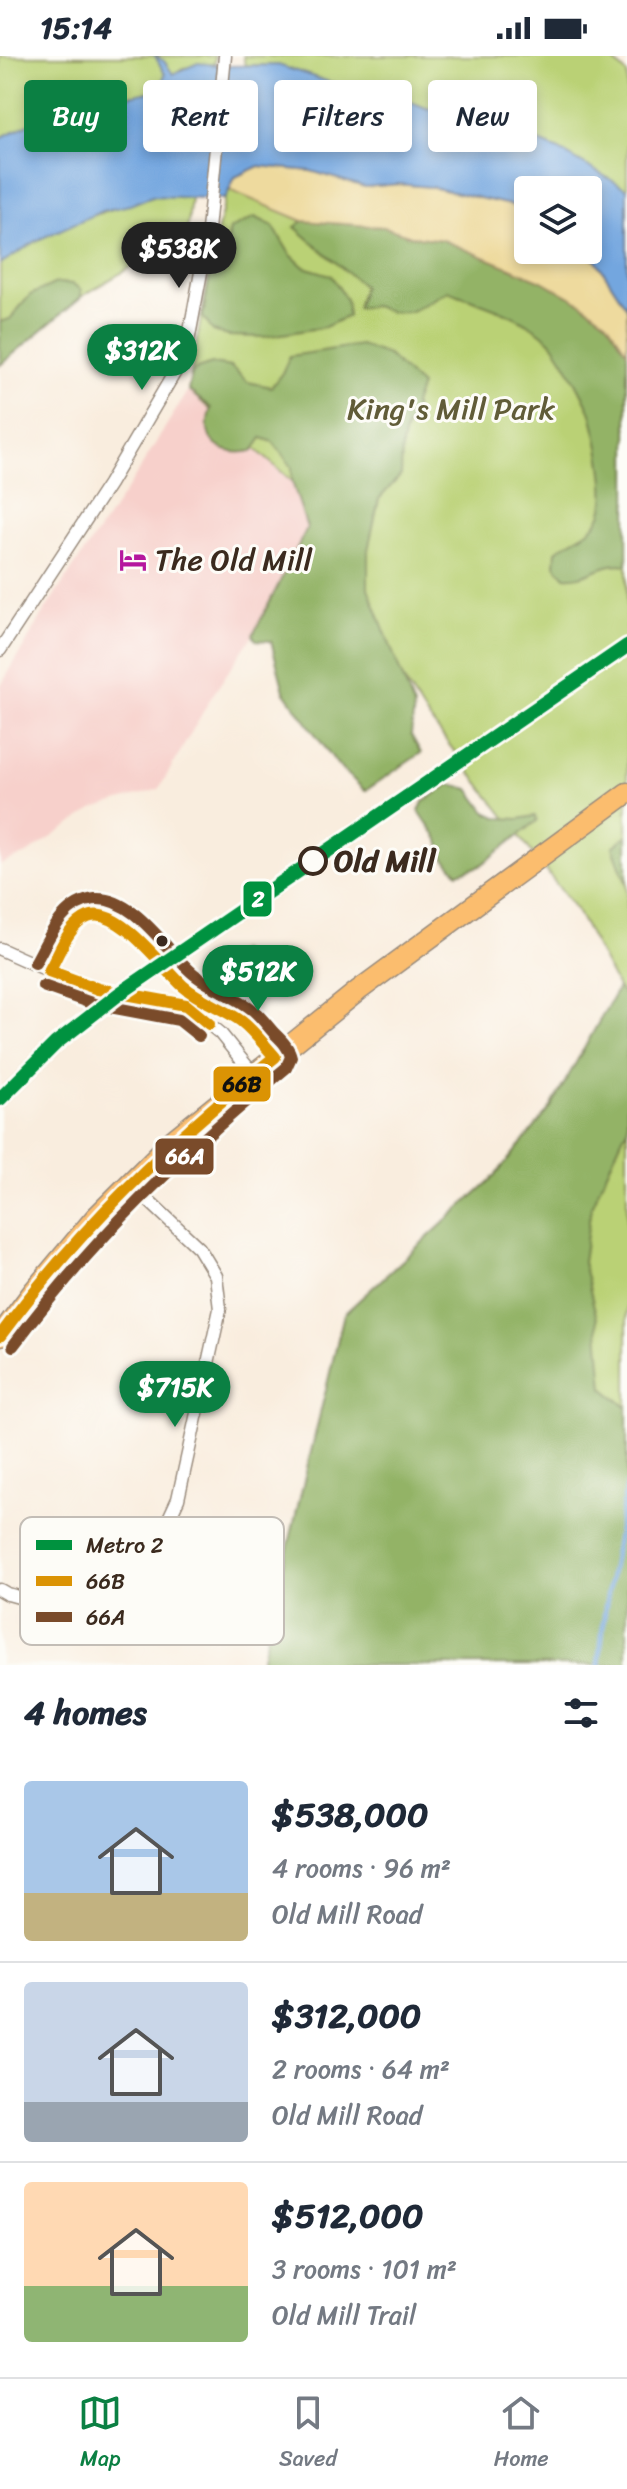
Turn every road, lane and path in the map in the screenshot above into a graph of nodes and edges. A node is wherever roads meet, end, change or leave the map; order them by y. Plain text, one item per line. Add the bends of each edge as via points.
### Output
1 (225, 59) edge
2 (0, 650) edge
3 (627, 793) edge
4 (0, 949) edge
5 (186, 1005) junction
6 (275, 1057) junction
7 (253, 1074) junction
8 (129, 1182) junction
9 (0, 1336) edge
10 (170, 1517) edge
11 (0, 1590) edge
12 (20, 1595) edge

1 - 2 street via 207,240 187,347 109,484
3 - 6 main road
4 - 5 street via 98,989
5 - 6 street via 228,1013
5 - 7 street via 220,1033
6 - 7 main road
7 - 8 main road
8 - 9 main road
8 - 10 street via 199,1248 216,1276 220,1309
11 - 12 street

